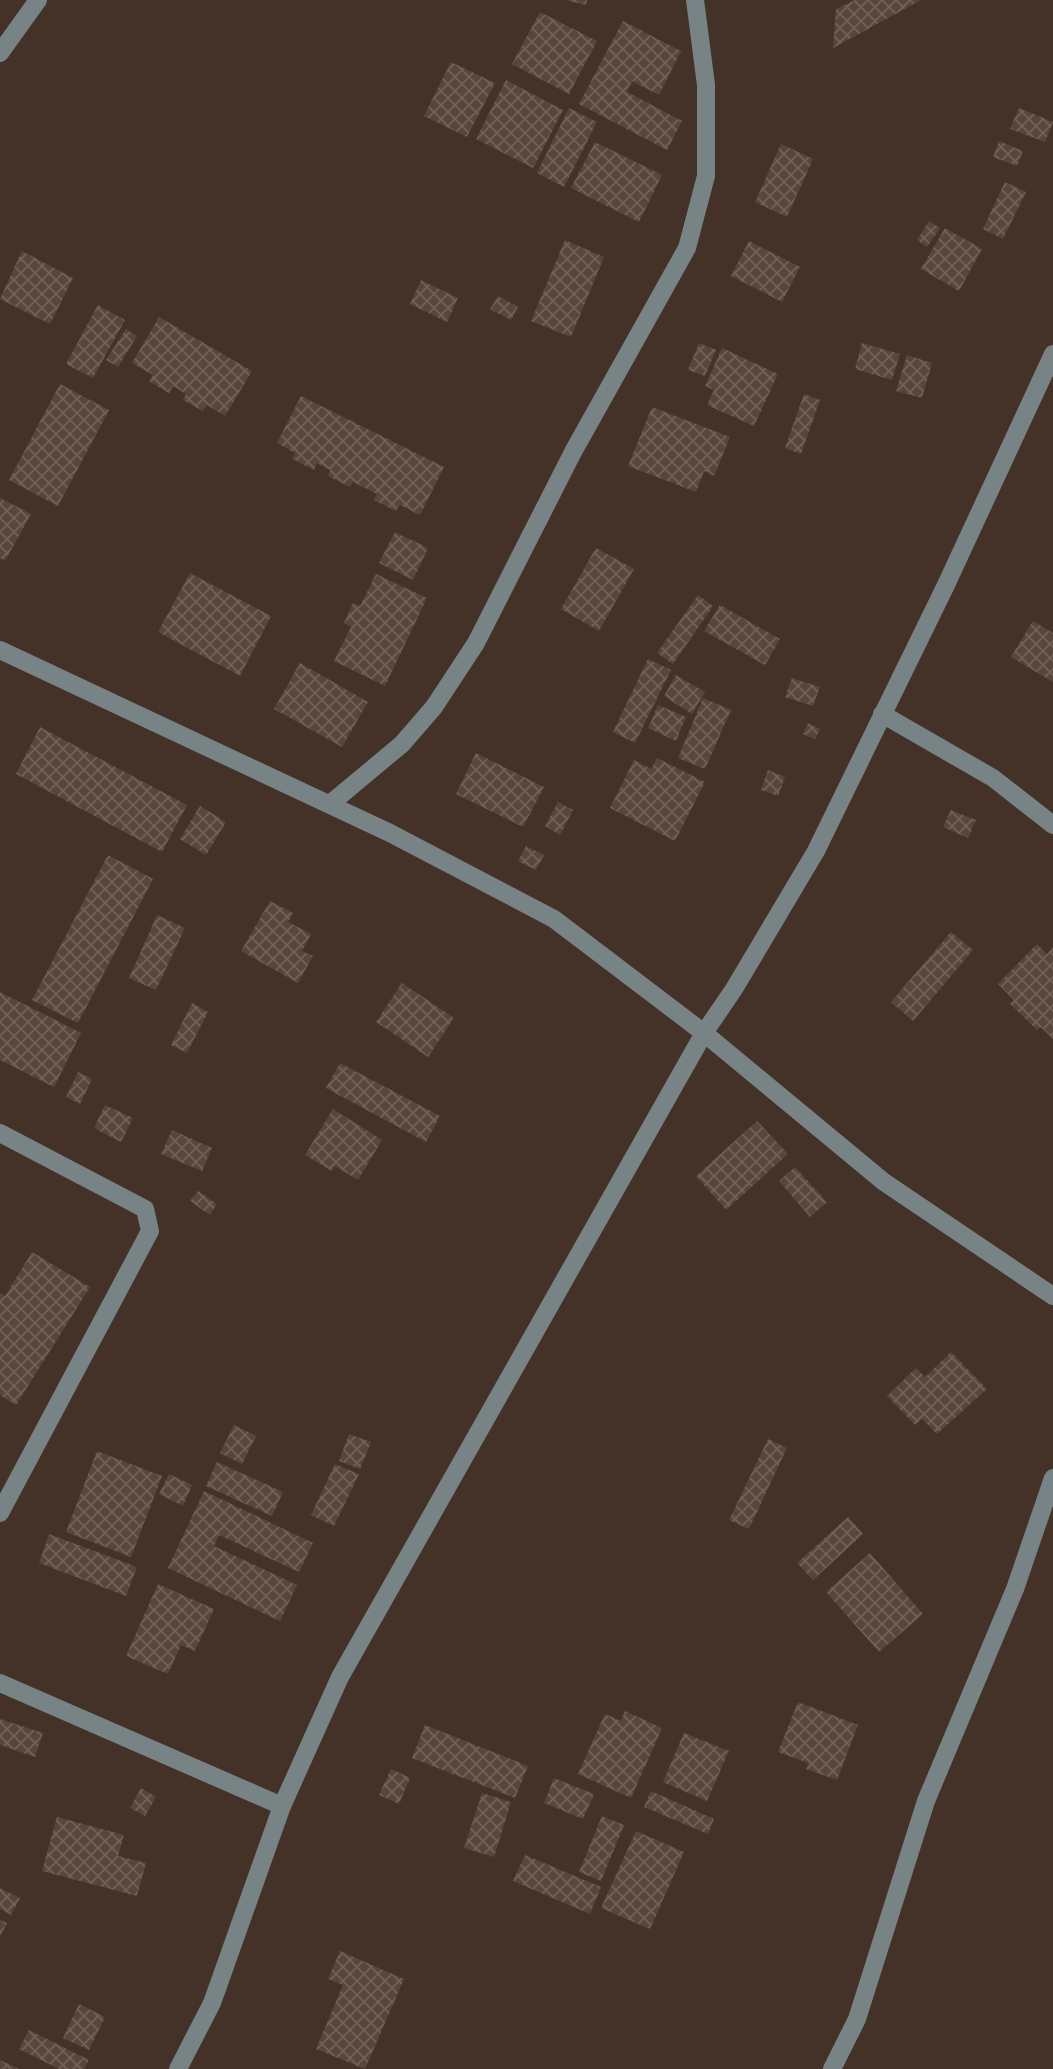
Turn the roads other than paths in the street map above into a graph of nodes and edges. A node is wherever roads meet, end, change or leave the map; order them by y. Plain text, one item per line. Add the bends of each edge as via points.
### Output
1 (38, 0) edge
2 (695, 0) edge
3 (0, 53) edge
4 (1053, 354) edge
5 (1, 653) edge
6 (883, 714) junction
7 (330, 804) junction
8 (1053, 825) edge
9 (704, 1033) junction
10 (0, 1132) edge
11 (1053, 1296) edge
12 (1053, 1478) edge
13 (0, 1513) edge
14 (0, 1683) edge
15 (282, 1806) junction
16 (178, 2069) edge
17 (832, 2069) edge

1 - 3 street
2 - 7 street via 706,85 706,176 687,248 573,452 476,643 434,707 402,744
4 - 6 street
5 - 7 street
6 - 8 street via 993,778
6 - 9 street via 816,851
7 - 9 street via 554,919
9 - 11 street via 884,1182
9 - 15 street via 340,1677
10 - 13 street via 145,1209 150,1231
12 - 17 street via 1015,1590 926,1801 857,2020
14 - 15 street
15 - 16 street via 212,2003

